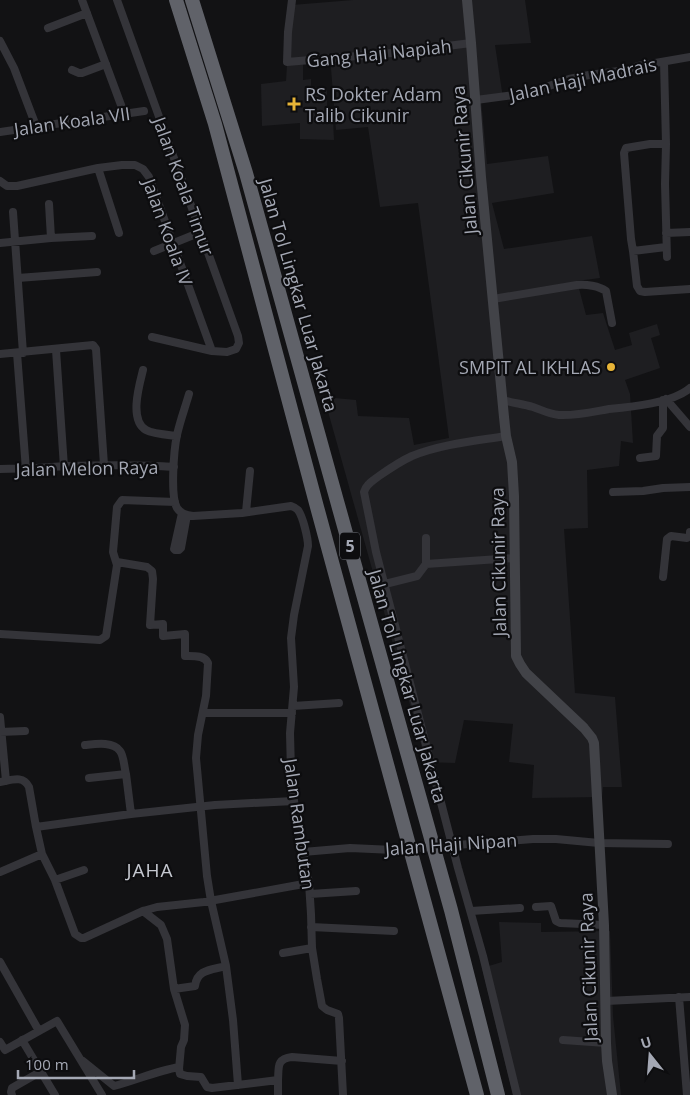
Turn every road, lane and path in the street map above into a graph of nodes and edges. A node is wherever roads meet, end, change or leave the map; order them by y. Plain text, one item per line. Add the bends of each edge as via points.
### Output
1 (82, 0) edge
2 (117, 0) edge
3 (176, 0) edge
4 (192, 0) edge
5 (292, 0) edge
6 (467, 0) edge
7 (87, 13) junction
8 (48, 28) dead end
9 (0, 42) edge
10 (471, 43) junction
11 (690, 57) edge
12 (664, 62) junction
13 (106, 64) junction
14 (72, 70) dead end
15 (476, 100) junction
16 (144, 111) dead end
17 (124, 114) junction
18 (36, 126) junction
19 (0, 132) edge
20 (666, 144) junction
21 (98, 168) junction
22 (0, 181) edge
23 (49, 204) dead end
24 (13, 212) dead end
25 (201, 232) junction
26 (690, 232) edge
27 (119, 233) dead end
28 (666, 233) junction
29 (92, 236) dead end
30 (52, 238) junction
31 (15, 242) junction
32 (0, 243) edge
33 (173, 244) junction
34 (666, 247) junction
35 (154, 251) dead end
36 (633, 251) junction
37 (667, 257) dead end
38 (97, 272) dead end
39 (18, 278) junction
40 (690, 289) edge
41 (493, 299) junction
42 (612, 323) dead end
43 (152, 337) dead end
44 (56, 350) junction
45 (212, 351) junction
46 (20, 353) junction
47 (0, 354) edge
48 (143, 370) dead end
49 (690, 388) edge
50 (189, 394) dead end
51 (665, 399) junction
52 (502, 400) junction
53 (690, 427) edge
54 (177, 436) junction
55 (506, 436) junction
56 (640, 458) dead end
57 (104, 465) junction
58 (64, 466) junction
59 (174, 467) junction
60 (0, 469) edge
61 (26, 470) junction
62 (250, 471) dead end
63 (690, 487) edge
64 (612, 492) dead end
65 (174, 502) junction
66 (246, 512) junction
67 (689, 537) edge
68 (426, 538) dead end
69 (515, 558) junction
70 (117, 562) junction
71 (426, 564) junction
72 (663, 577) dead end
73 (385, 584) junction
74 (0, 634) edge
75 (339, 703) dead end
76 (293, 709) junction
77 (203, 713) junction
78 (0, 717) edge
79 (25, 731) dead end
80 (1, 732) edge
81 (85, 745) dead end
82 (126, 774) junction
83 (89, 778) dead end
84 (3, 781) edge
85 (294, 802) junction
86 (200, 807) junction
87 (131, 814) junction
88 (36, 827) junction
89 (599, 843) junction
90 (668, 844) dead end
91 (449, 845) junction
92 (303, 852) junction
93 (42, 854) junction
94 (84, 870) dead end
95 (0, 872) edge
96 (55, 880) junction
97 (309, 883) junction
98 (356, 891) dead end
99 (310, 894) junction
100 (211, 901) junction
101 (536, 907) dead end
102 (520, 908) dead end
103 (471, 910) junction
104 (143, 911) junction
105 (604, 925) junction
106 (311, 928) junction
107 (394, 931) dead end
108 (312, 948) junction
109 (283, 953) dead end
110 (0, 962) edge
111 (226, 966) junction
112 (174, 989) junction
113 (679, 997) junction
114 (690, 997) edge
115 (606, 1001) junction
116 (39, 1031) junction
117 (22, 1040) junction
118 (563, 1040) dead end
119 (0, 1042) edge
120 (606, 1043) junction
121 (2, 1051) edge
122 (78, 1056) junction
123 (342, 1061) junction
124 (179, 1066) junction
125 (40, 1072) junction
126 (278, 1080) junction
127 (238, 1085) junction
128 (228, 1091) edge
129 (12, 1095) edge
130 (54, 1095) edge
131 (102, 1095) edge
132 (278, 1095) edge
133 (344, 1095) edge
134 (477, 1095) edge
135 (498, 1095) edge
136 (517, 1095) edge
137 (612, 1095) edge
138 (687, 1095) edge

1 - 7 street
2 - 25 street, Jalan Koala Timur
3 - 134 highway, Jalan Tol Lingkar Luar Jakarta / 5 via 215,124
4 - 135 highway, Jalan Tol Lingkar Luar Jakarta / 5 via 246,173 301,369 451,910
5 - 10 street, Gang Haji Napiah via 287,62
6 - 10 street, Jalan Cikunir Raya
7 - 8 street
7 - 13 street
9 - 18 street via 14,68
10 - 15 street, Jalan Cikunir Raya
11 - 12 street, Jalan Haji Madrais
12 - 15 street, Jalan Haji Madrais via 570,79 529,93
12 - 20 street
13 - 14 street via 82,73
13 - 17 street
15 - 41 street, Jalan Cikunir Raya
16 - 17 street, Jalan Koala VII
17 - 18 street, Jalan Koala VII
18 - 19 street, Jalan Koala VII
20 - 28 street
20 - 36 street via 632,146 624,150
21 - 22 street, Jalan Koala IV via 17,186 7,186
21 - 27 street
21 - 33 street, Jalan Koala IV via 136,165 143,169 149,177
23 - 30 street
24 - 31 street
25 - 33 street
25 - 45 street, Jalan Koala Timur via 239,343 236,349 227,352
26 - 28 street
28 - 34 street
29 - 30 street
30 - 31 street
31 - 32 street
31 - 39 street
33 - 35 street
33 - 45 street, Jalan Koala IV
34 - 36 street
34 - 37 street
36 - 40 street via 640,291
38 - 39 street
39 - 46 street
41 - 42 street via 577,285 603,289
41 - 52 street, Jalan Cikunir Raya
43 - 45 street
44 - 46 street
44 - 57 street via 93,346 96,349
44 - 58 street
46 - 47 street
46 - 61 street
48 - 54 street via 137,396 140,424 147,431
49 - 51 street
50 - 54 street
51 - 52 street via 631,407 559,415
51 - 53 street
51 - 56 street via 663,428 657,436 656,456
52 - 55 street, Jalan Cikunir Raya
54 - 59 street
55 - 69 street, Jalan Cikunir Raya via 512,462
55 - 73 street via 427,451 388,470 365,487 369,519
57 - 58 street, Jalan Melon Raya
57 - 59 street, Jalan Melon Raya
58 - 61 street, Jalan Melon Raya
59 - 65 street
60 - 61 street, Jalan Melon Raya
62 - 66 street
63 - 64 street
65 - 66 street via 184,514
65 - 70 street via 122,500 117,507 114,533 113,552
66 - 76 street, Jalan Rambutan via 291,506 300,514 308,542 292,629
67 - 72 street via 671,536 668,539
68 - 71 street
69 - 71 street
69 - 89 street, Jalan Cikunir Raya via 516,656 526,673 592,738
70 - 74 street via 103,639
70 - 77 street via 152,571 150,625 163,624 163,636 185,634 185,656 207,660 208,680
71 - 73 street via 417,576
73 - 91 street
75 - 76 street
76 - 77 street
76 - 85 street, Jalan Rambutan via 290,753
77 - 86 street via 196,752
78 - 80 street
79 - 80 street
80 - 84 street
81 - 82 street via 116,747 122,755
82 - 83 street
82 - 87 street
84 - 88 street via 21,779 28,784
85 - 86 street
85 - 92 street, Jalan Rambutan
86 - 87 street
86 - 100 street
87 - 88 street
88 - 93 street
89 - 90 street, Jalan Haji Nipan
89 - 91 street, Jalan Haji Nipan via 534,839
89 - 105 street, Jalan Cikunir Raya
91 - 92 street, Jalan Haji Nipan
91 - 103 street
92 - 97 street, Jalan Rambutan
93 - 95 street
93 - 96 street
94 - 96 street
96 - 104 street via 76,934 81,938
97 - 99 street, Jalan Rambutan
97 - 100 street
98 - 99 street
99 - 106 street, Jalan Rambutan
100 - 104 street
100 - 111 street
101 - 105 street via 551,906 556,921 560,923
102 - 103 street
103 - 136 street
104 - 112 street via 161,925 167,939
105 - 115 street, Jalan Cikunir Raya
106 - 107 street
106 - 108 street, Jalan Rambutan
108 - 109 street
108 - 123 street, Jalan Rambutan via 322,1006 340,1018
110 - 116 street
111 - 112 street via 201,973 196,978 196,986
111 - 127 street
112 - 124 street via 186,1030
113 - 114 street
113 - 115 street
113 - 138 street
115 - 120 street, Jalan Cikunir Raya
116 - 117 street
116 - 122 street via 57,1021
117 - 121 street
117 - 125 street
118 - 120 street
119 - 121 street
120 - 137 street, Jalan Cikunir Raya
122 - 124 street via 114,1086
122 - 131 street
123 - 126 street via 285,1058 280,1060
123 - 133 street, Jalan Rambutan
124 - 128 street via 180,1074 201,1077 207,1087
125 - 129 street via 12,1088
125 - 130 street
126 - 127 street
126 - 132 street
127 - 128 street

